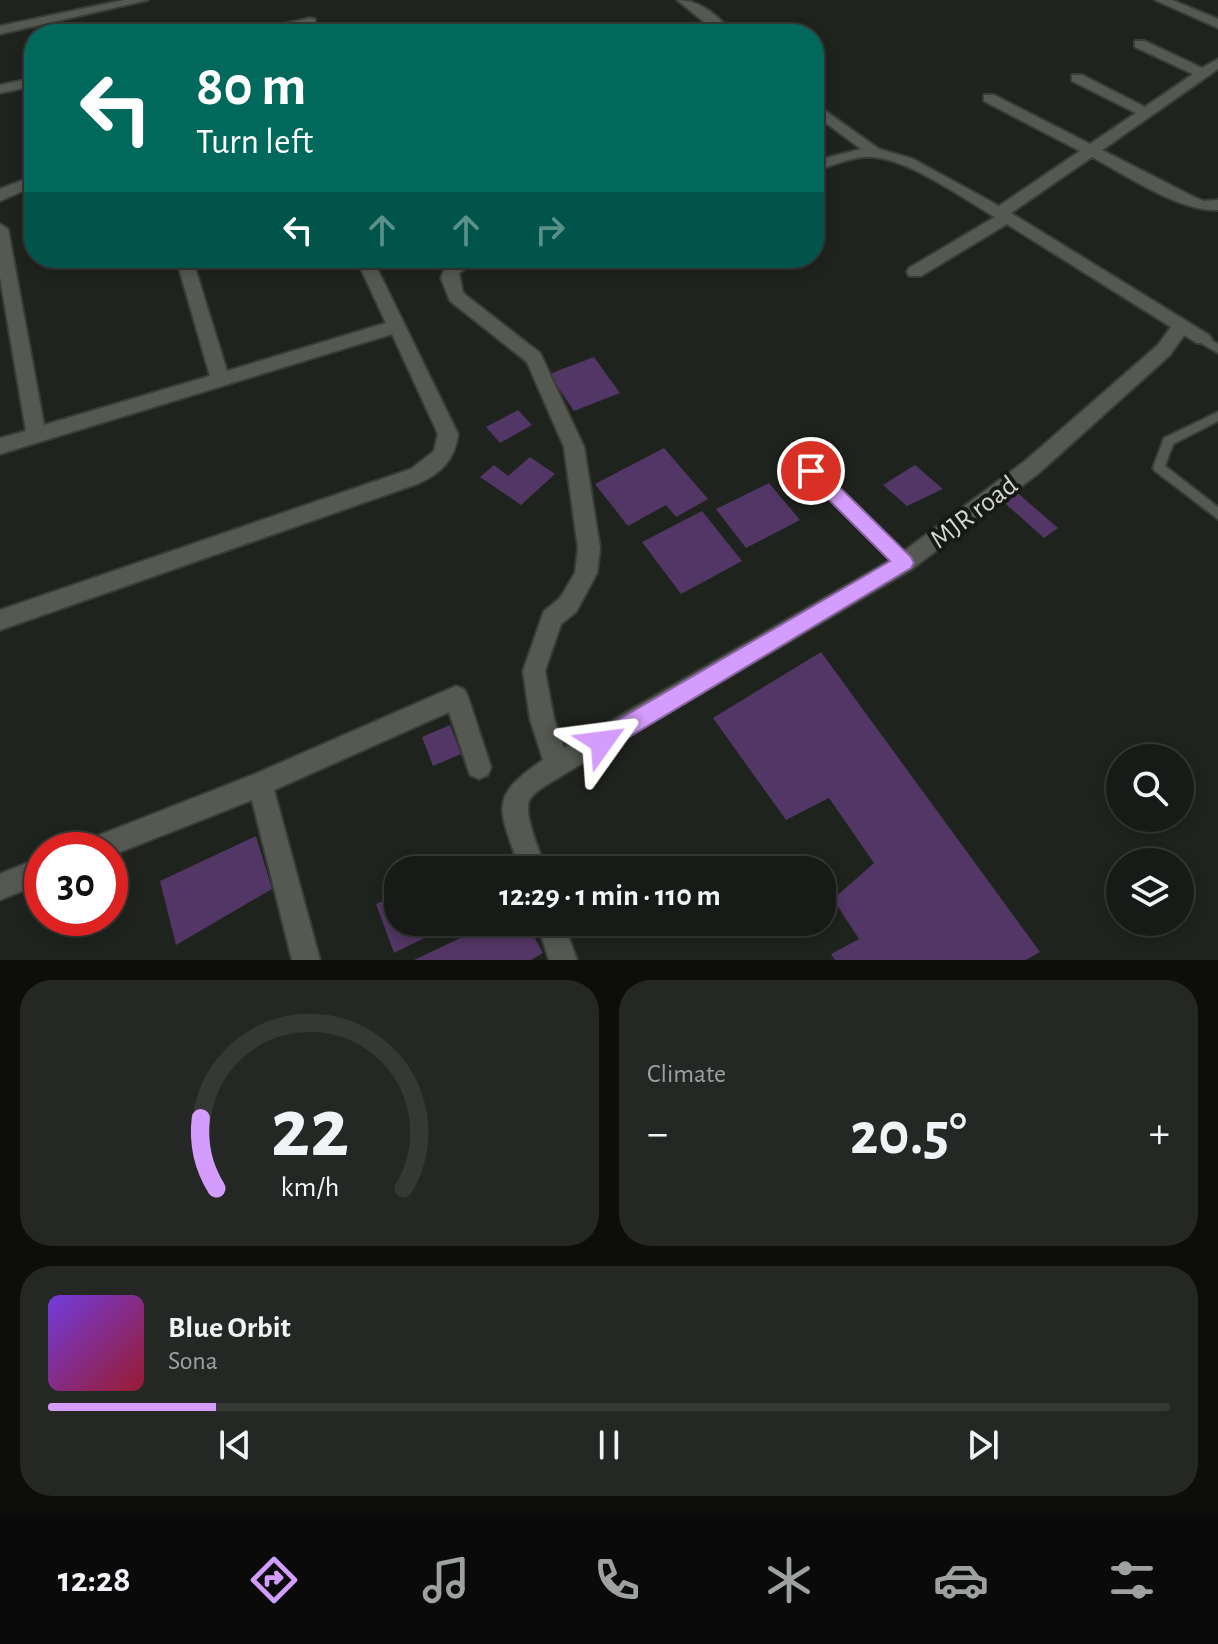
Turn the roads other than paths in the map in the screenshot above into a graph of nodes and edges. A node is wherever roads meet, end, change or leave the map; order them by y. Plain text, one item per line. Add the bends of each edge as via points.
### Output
1 (142, 0) edge
2 (683, 0) edge
3 (1161, 0) edge
4 (50, 3) dead end
5 (101, 4) edge
6 (56, 18) junction
7 (310, 22) dead end
8 (28, 24) edge
9 (300, 24) edge
10 (716, 24) edge
11 (1218, 24) edge
12 (24, 25) edge
13 (0, 30) edge
14 (1140, 44) dead end
15 (1218, 63) edge
16 (1201, 73) junction
17 (1077, 78) dead end
18 (24, 84) edge
19 (0, 89) edge
20 (989, 98) dead end
21 (1145, 112) junction
22 (824, 114) edge
23 (1090, 149) junction
24 (876, 153) junction
25 (824, 163) edge
26 (24, 184) edge
27 (0, 196) edge
28 (1218, 205) edge
29 (1004, 215) junction
30 (0, 229) edge
31 (187, 268) edge
32 (369, 268) edge
33 (452, 268) edge
34 (915, 272) dead end
35 (398, 326) junction
36 (1181, 326) junction
37 (1203, 339) joint
38 (1218, 349) edge
39 (220, 379) junction
40 (1218, 416) edge
41 (36, 433) junction
42 (0, 446) edge
43 (811, 471) dead end
44 (1218, 514) edge
45 (904, 563) junction
46 (0, 620) edge
47 (0, 627) edge
48 (557, 765) junction
49 (479, 767) dead end
50 (260, 784) junction
51 (128, 836) edge
52 (529, 856) edge
53 (24, 877) edge
54 (0, 887) edge
55 (555, 936) edge
56 (306, 960) edge
57 (563, 960) edge

1 - 5 street
2 - 10 street
3 - 11 street
4 - 6 street
5 - 6 street
6 - 8 street
7 - 9 street
12 - 13 street
14 - 16 street
15 - 16 street
16 - 21 street
17 - 21 street
18 - 19 street
20 - 23 street
21 - 23 street
22 - 24 street
23 - 28 street via 1197,205
23 - 29 street
24 - 25 street
24 - 29 street via 908,162
26 - 27 street
29 - 34 street
29 - 36 street
30 - 41 street
31 - 39 street
32 - 35 street
33 - 48 street via 448,283 456,297 534,358 574,447 589,548 586,573 574,596 552,618 534,671
35 - 39 street
35 - 46 street via 448,434 441,459 428,470
36 - 37 street
36 - 45 street, MJR road via 1164,350 1032,467
37 - 38 lane
39 - 41 street
40 - 44 lane via 1168,441 1159,468
41 - 42 street
43 - 45 lane
45 - 48 street, MJR road
46 - 47 street
48 - 52 street, MJR road via 523,788 515,800
49 - 50 street via 456,697
50 - 51 street
50 - 56 street
53 - 54 street
55 - 57 street

